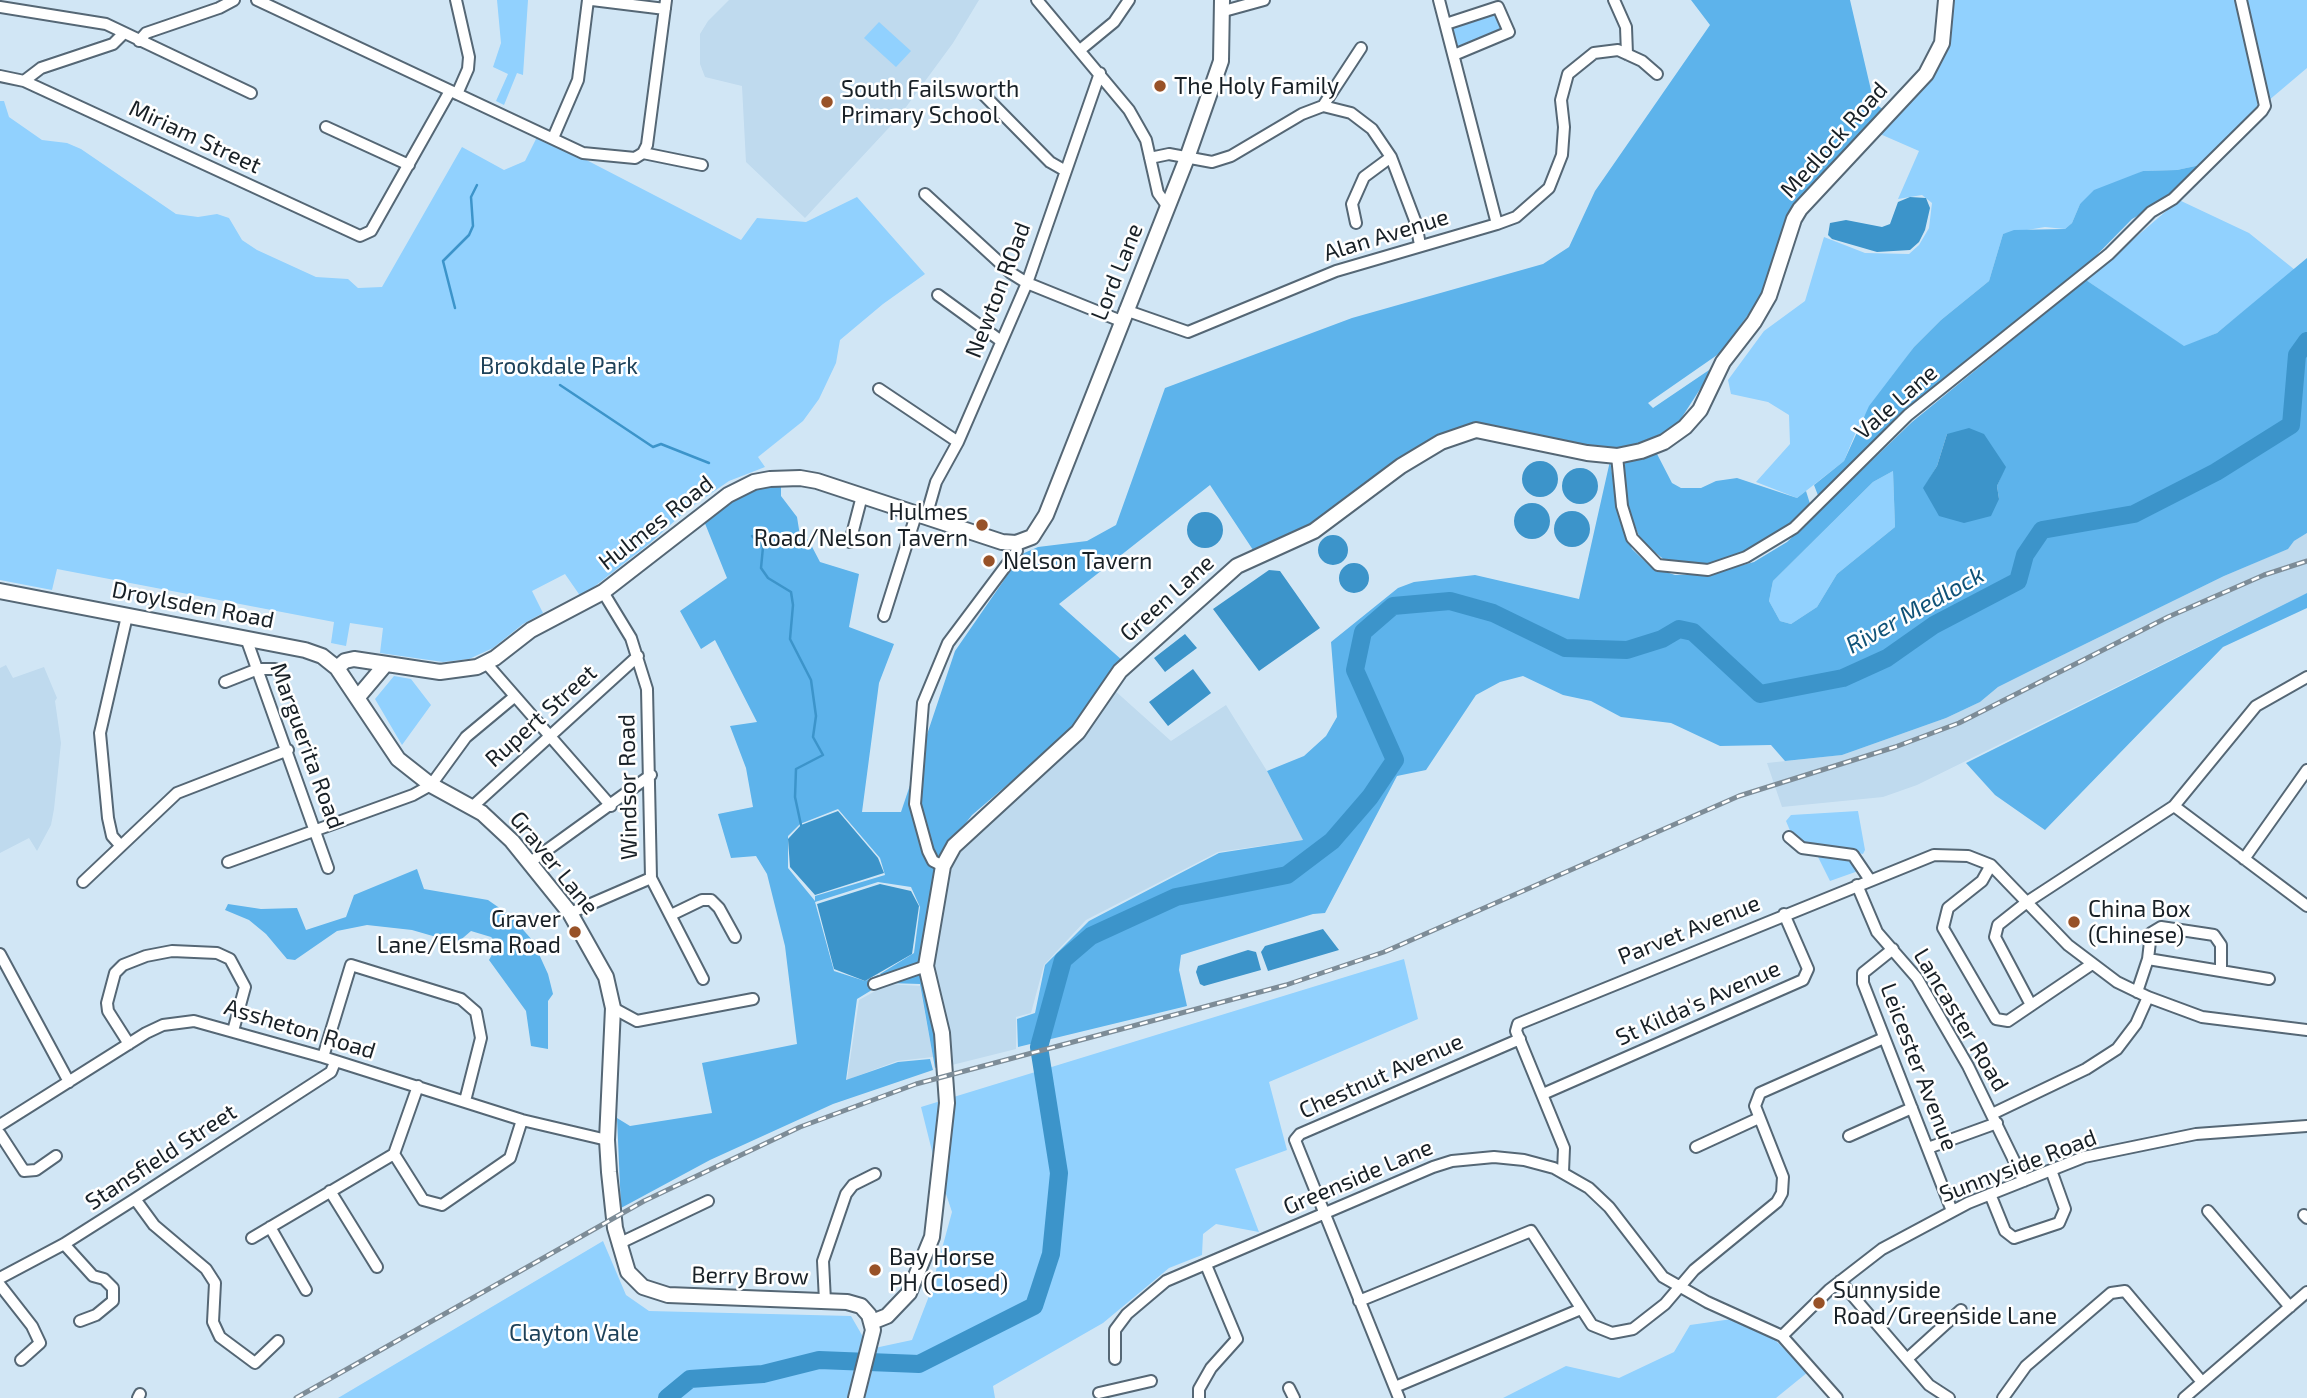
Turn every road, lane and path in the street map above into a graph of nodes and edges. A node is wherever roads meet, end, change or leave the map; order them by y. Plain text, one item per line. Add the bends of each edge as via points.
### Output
1 (234, 0) edge
2 (257, 0) edge
3 (456, 0) edge
4 (590, 0) edge
5 (1037, 0) edge
6 (1129, 0) edge
7 (1264, 0) edge
8 (1439, 0) edge
9 (1614, 0) edge
10 (1946, 0) edge
11 (2241, 0) edge
12 (665, 4) edge
13 (1223, 6) edge
14 (0, 7) edge
15 (1446, 24) junction
16 (124, 33) junction
17 (139, 41) junction
18 (1362, 48) dead end
19 (1080, 50) junction
20 (1627, 54) junction
21 (1454, 55) junction
22 (1100, 73) junction
23 (1657, 74) dead end
24 (0, 76) edge
25 (24, 81) junction
26 (979, 90) dead end
27 (454, 92) junction
28 (251, 93) dead end
29 (1323, 106) junction
30 (326, 127) dead end
31 (552, 138) junction
32 (643, 153) junction
33 (1391, 157) junction
34 (1150, 158) junction
35 (1187, 158) junction
36 (409, 165) junction
37 (702, 165) dead end
38 (1064, 170) junction
39 (925, 194) dead end
40 (1168, 206) junction
41 (1356, 223) dead end
42 (1497, 224) junction
43 (1420, 245) junction
44 (1027, 283) junction
45 (938, 295) dead end
46 (1123, 316) junction
47 (1002, 341) junction
48 (878, 389) dead end
49 (958, 442) junction
50 (1617, 456) junction
51 (862, 496) junction
52 (921, 517) junction
53 (850, 542) dead end
54 (1016, 543) junction
55 (0, 591) edge
56 (603, 592) junction
57 (127, 615) junction
58 (884, 616) dead end
59 (246, 638) junction
60 (638, 656) junction
61 (485, 663) junction
62 (385, 665) junction
63 (337, 668) junction
64 (258, 669) junction
65 (275, 669) dead end
66 (2307, 677) edge
67 (225, 682) dead end
68 (358, 697) junction
69 (514, 697) junction
70 (551, 736) junction
71 (288, 750) junction
72 (2307, 771) edge
73 (651, 775) junction
74 (431, 785) junction
75 (611, 806) junction
76 (2174, 806) junction
77 (472, 807) junction
78 (316, 830) junction
79 (1789, 837) dead end
80 (120, 845) junction
81 (2244, 859) junction
82 (228, 862) dead end
83 (529, 863) junction
84 (1991, 865) junction
85 (943, 866) junction
86 (328, 868) dead end
87 (652, 878) junction
88 (1870, 880) junction
89 (83, 882) dead end
90 (1857, 885) junction
91 (2027, 902) junction
92 (2307, 906) edge
93 (570, 913) junction
94 (1784, 914) junction
95 (671, 915) junction
96 (735, 937) dead end
97 (1893, 949) junction
98 (0, 954) edge
99 (2148, 959) junction
100 (2092, 964) junction
101 (926, 966) junction
102 (2221, 971) junction
103 (703, 979) dead end
104 (2269, 979) dead end
105 (874, 984) dead end
106 (2137, 992) junction
107 (2148, 997) junction
108 (753, 999) dead end
109 (2031, 1005) junction
110 (613, 1008) junction
111 (2307, 1030) edge
112 (233, 1031) junction
113 (1884, 1038) junction
114 (1520, 1039) junction
115 (129, 1044) junction
116 (323, 1057) junction
117 (335, 1062) junction
118 (69, 1082) junction
119 (418, 1086) junction
120 (1543, 1094) junction
121 (465, 1101) junction
122 (1912, 1108) junction
123 (1759, 1118) junction
124 (1994, 1119) junction
125 (522, 1120) junction
126 (1, 1125) edge
127 (2307, 1126) edge
128 (1849, 1136) dead end
129 (607, 1140) junction
130 (1696, 1147) dead end
131 (1928, 1148) junction
132 (394, 1154) junction
133 (56, 1156) dead end
134 (2051, 1170) junction
135 (1563, 1172) junction
136 (875, 1174) dead end
137 (2024, 1181) junction
138 (330, 1191) junction
139 (1990, 1194) junction
140 (135, 1199) junction
141 (708, 1201) dead end
142 (1952, 1211) junction
143 (2208, 1211) dead end
144 (1323, 1213) junction
145 (270, 1227) junction
146 (252, 1238) dead end
147 (64, 1244) junction
148 (618, 1244) junction
149 (1206, 1265) junction
150 (377, 1267) dead end
151 (0, 1278) edge
152 (1840, 1281) junction
153 (0, 1286) edge
154 (1679, 1287) junction
155 (306, 1290) dead end
156 (2307, 1292) edge
157 (825, 1301) junction
158 (1359, 1301) junction
159 (2290, 1307) junction
160 (1581, 1310) junction
161 (1961, 1310) dead end
162 (80, 1321) dead end
163 (872, 1322) junction
164 (1782, 1336) junction
165 (278, 1341) dead end
166 (1115, 1359) dead end
167 (1907, 1359) junction
168 (22, 1360) dead end
169 (1152, 1381) dead end
170 (2202, 1382) junction
171 (1099, 1393) dead end
172 (1397, 1393) edge
173 (856, 1398) edge
174 (1199, 1398) edge
175 (1837, 1398) edge
176 (1949, 1398) edge
177 (2003, 1398) edge
178 (2184, 1398) edge

1 - 17 street via 146,33
2 - 27 street
3 - 27 street via 469,57 468,69
4 - 12 street
4 - 31 street via 578,80
5 - 19 street
6 - 19 street via 1114,22
7 - 13 street
8 - 15 street
9 - 20 street via 1626,27
10 - 50 street, Medlock Road via 1942,43 1926,74 1800,209 1769,296 1723,362 1700,410 1664,442
11 - 50 street, Vale Lane via 2265,106 2109,254 1908,415 1794,528 1763,548 1708,570 1658,565 1632,538 1622,506
12 - 32 street
13 - 35 street, Lord Lane via 1221,61
14 - 16 street via 106,24
15 - 21 street
15 - 21 street via 1497,7 1509,32
16 - 17 street
16 - 25 street via 113,44 41,68
17 - 28 street
18 - 29 street
19 - 22 street
20 - 23 street
20 - 42 street, Alan Avenue via 1618,50 1594,53 1568,74 1561,100 1562,155 1549,188 1516,217
21 - 42 street
22 - 34 street via 1129,110 1146,140
22 - 38 street, Newton ROad
24 - 25 street, Miriam Street
25 - 36 street, Miriam Street via 360,236 371,232
26 - 38 street via 1050,162
27 - 31 street
27 - 36 street
29 - 33 street via 1351,113 1372,129
29 - 35 street via 1231,156 1212,162
30 - 36 street
31 - 32 street via 583,153 635,158
32 - 37 street
33 - 41 street via 1364,177 1352,204
33 - 43 street
34 - 35 street via 1169,154
34 - 40 street via 1158,193
35 - 40 street, Lord Lane
38 - 44 street, Newton ROad
39 - 44 street, Alan Avenue
40 - 46 street, Lord Lane
42 - 43 street, Alan Avenue
43 - 46 street, Alan Avenue via 1336,271 1188,332
44 - 46 street, Alan Avenue
44 - 47 street, Newton ROad
45 - 47 street
46 - 54 street, Lord Lane via 1046,515 1032,537
47 - 49 street, Newton ROad
48 - 49 street
49 - 52 street, Newton ROad
50 - 85 street, Green Lane via 1485,431 1465,432 1401,466 1314,531 1237,566 1120,671 1078,732 994,806 954,846
51 - 52 street, Hulmes Road
51 - 53 street
51 - 56 street, Hulmes Road via 800,478 754,482 728,495
52 - 54 street, Hulmes Road
52 - 58 street, Newton ROad
54 - 85 street via 1017,551 948,643 923,703 915,804 928,851 933,861
55 - 57 street, Droylsden Road
56 - 60 street, Windsor Road
56 - 61 street, Hulmes Road via 531,631
57 - 59 street, Droylsden Road
57 - 80 street via 100,733 108,818 112,836
59 - 63 street, Droylsden Road via 316,653
59 - 64 street, Marguerita Road
60 - 70 street, Rupert Street
60 - 73 street, Windsor Road via 647,689
61 - 62 street, Hulmes Road via 453,672
61 - 69 street
62 - 63 street, Hulmes Road via 354,659
62 - 68 street
63 - 68 street, Droylsden Road
64 - 65 street
64 - 67 street
64 - 71 street, Marguerita Road
66 - 76 street via 2256,706
68 - 74 street, Graver Lane via 398,759
69 - 70 street
69 - 74 street via 466,737
70 - 75 street
70 - 77 street, Rupert Street
71 - 78 street, Marguerita Road
71 - 80 street via 188,786
72 - 81 street
73 - 75 street
73 - 87 street, Windsor Road
74 - 77 street, Graver Lane
74 - 78 street
75 - 83 street
76 - 81 street
76 - 91 street
77 - 83 street, Graver Lane via 492,821
78 - 82 street
78 - 86 street, Marguerita Road
79 - 88 street via 1802,848 1853,855
80 - 89 street
81 - 92 street
83 - 93 street, Graver Lane
84 - 88 street, Parvet Avenue via 1968,856 1934,855
84 - 91 street
84 - 109 street via 1982,881 1948,908 1943,928 1996,1019 2008,1021
85 - 101 street, Green Lane
87 - 93 street
87 - 95 street, Windsor Road
88 - 90 street, Parvet Avenue
90 - 94 street, Parvet Avenue
90 - 97 street, Lancaster Road via 1877,932
91 - 100 street
91 - 109 street via 1998,925 1995,937
93 - 110 street, Graver Lane via 606,977
94 - 114 street, Parvet Avenue via 1525,1020 1516,1027
94 - 120 street, St Kilda's Avenue via 1808,969 1803,980
95 - 96 street via 711,900
95 - 103 street, Windsor Road
97 - 113 street, Leicester Avenue via 1863,973
97 - 124 street, Lancaster Road via 1917,978
98 - 118 street
99 - 102 street
99 - 102 street via 2151,933 2161,927 2214,935 2221,945
99 - 106 street
100 - 106 street
100 - 109 street
101 - 105 street
101 - 163 street via 942,1033 947,1103 932,1237 909,1293 887,1316
102 - 104 street
106 - 107 street
107 - 111 street via 2202,1017
107 - 124 street via 2136,1024 2117,1049
108 - 110 street via 636,1021
110 - 129 street, Berry Brow
112 - 115 street, Assheton Road via 194,1021 176,1023
112 - 115 street via 245,988 230,959 217,953 173,951 146,956 115,973 108,1010
112 - 116 street, Assheton Road
113 - 122 street, Leicester Avenue
113 - 123 street via 1765,1089 1755,1101
114 - 120 street
114 - 144 street, Chestnut Avenue via 1297,1137 1297,1148
115 - 118 street, Assheton Road
116 - 117 street, Assheton Road
116 - 121 street via 351,965 461,999 476,1012 481,1038
117 - 119 street, Assheton Road
117 - 140 street, Stansfield Street via 331,1072
118 - 126 street, Assheton Road
119 - 121 street, Assheton Road
119 - 132 street
120 - 135 street via 1564,1148
121 - 125 street, Assheton Road
122 - 128 street
122 - 131 street, Leicester Avenue
123 - 130 street
123 - 154 street via 1783,1177 1782,1193
124 - 131 street
124 - 137 street, Lancaster Road
125 - 129 street, Assheton Road
125 - 132 street via 510,1158 442,1205 423,1200
126 - 133 street via 24,1171 36,1170
127 - 134 street, Sunnyside Road via 2196,1134 2084,1157
129 - 148 street, Berry Brow
131 - 142 street, Leicester Avenue
132 - 138 street
134 - 137 street, Sunnyside Road
134 - 139 street via 2065,1209 2059,1223 2014,1238 2005,1231
135 - 144 street, Greenside Lane via 1494,1157 1452,1161
135 - 154 street, Greenside Lane via 1609,1207 1662,1276
136 - 157 street via 846,1194 823,1261
137 - 139 street, Sunnyside Road
138 - 145 street
138 - 150 street
139 - 142 street, Sunnyside Road
140 - 147 street, Stansfield Street
140 - 165 street via 154,1225 206,1269 215,1283 213,1322 220,1337 255,1363
141 - 148 street
142 - 152 street, Sunnyside Road via 1881,1250
143 - 159 street
144 - 149 street, Greenside Lane
144 - 158 street
145 - 146 street
145 - 155 street
147 - 151 street, Stansfield Street
147 - 162 street via 93,1276 113,1288 113,1301
148 - 157 street, Berry Brow via 628,1272 654,1292 690,1298
149 - 166 street, Greenside Lane via 1166,1282 1127,1314 1115,1330
149 - 174 street via 1237,1339 1211,1368
152 - 164 street, Sunnyside Road
152 - 167 street
153 - 168 street via 40,1343
154 - 160 street via 1646,1320 1622,1333 1592,1325
154 - 164 street, Greenside Lane
156 - 159 street
157 - 163 street, Berry Brow via 856,1303
158 - 160 street via 1531,1231
158 - 172 street
159 - 170 street
160 - 172 street
161 - 167 street
163 - 173 street via 870,1349
164 - 175 street, Greenside Lane
167 - 176 street via 1929,1385
169 - 171 street
170 - 177 street via 2124,1291 2111,1293 2026,1366
170 - 178 street

